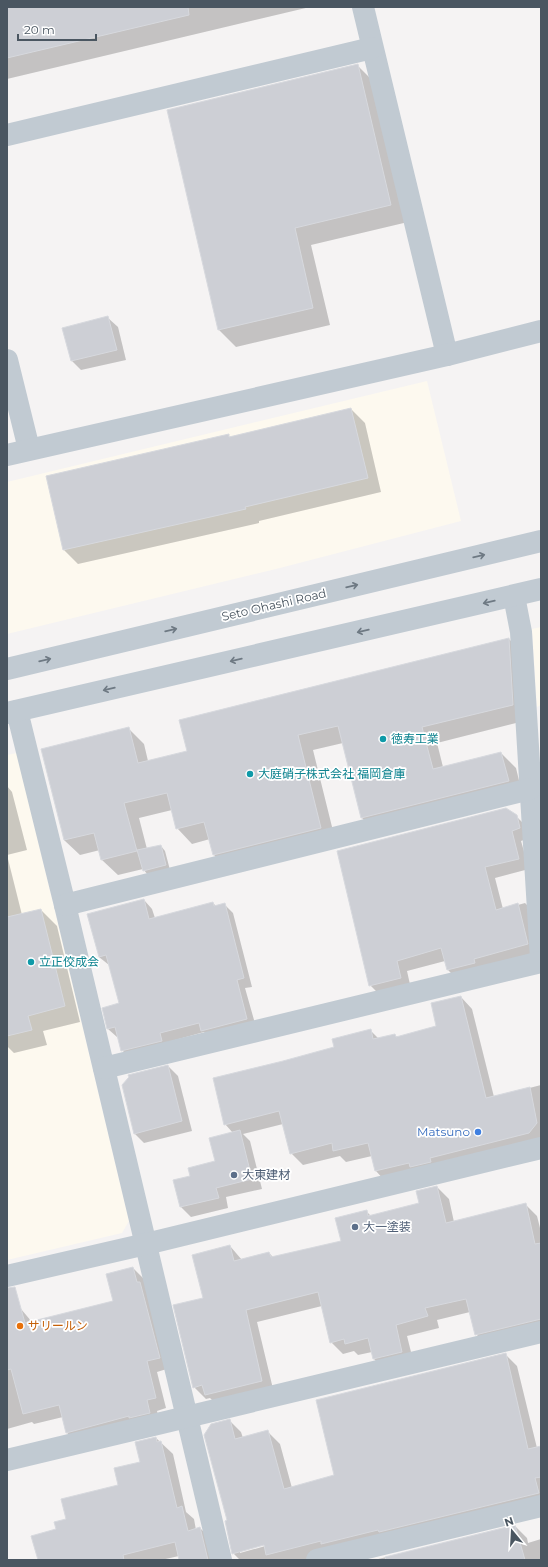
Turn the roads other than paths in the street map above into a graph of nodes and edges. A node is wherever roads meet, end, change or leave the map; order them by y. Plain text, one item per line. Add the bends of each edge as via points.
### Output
1 (363, 7) edge
2 (372, 48) junction
3 (7, 135) edge
4 (541, 331) edge
5 (447, 355) junction
6 (7, 360) edge
7 (29, 449) junction
8 (7, 455) edge
9 (541, 541) edge
10 (541, 589) edge
11 (514, 596) junction
12 (7, 669) edge
13 (12, 712) edge
14 (530, 789) junction
15 (65, 905) junction
16 (541, 960) edge
17 (104, 1068) junction
18 (541, 1148) edge
19 (146, 1244) junction
20 (7, 1276) edge
21 (541, 1332) edge
22 (188, 1417) junction
23 (7, 1460) edge
24 (541, 1506) edge
25 (222, 1560) edge
26 (317, 1560) edge

1 - 2 street
2 - 3 street
2 - 5 street
4 - 5 street
5 - 7 street
6 - 7 street
7 - 8 street
12 -> 9 street, Seto Ohashi Road
10 - 11 street
11 -> 13 street
11 - 14 street via 521,632
13 - 15 street via 26,751
14 - 15 street
14 - 16 street
15 - 17 street
16 - 17 street
17 - 19 street
18 - 19 street
19 - 20 street
19 - 22 street
21 - 22 street
22 - 23 street
22 - 25 street
24 - 26 street

